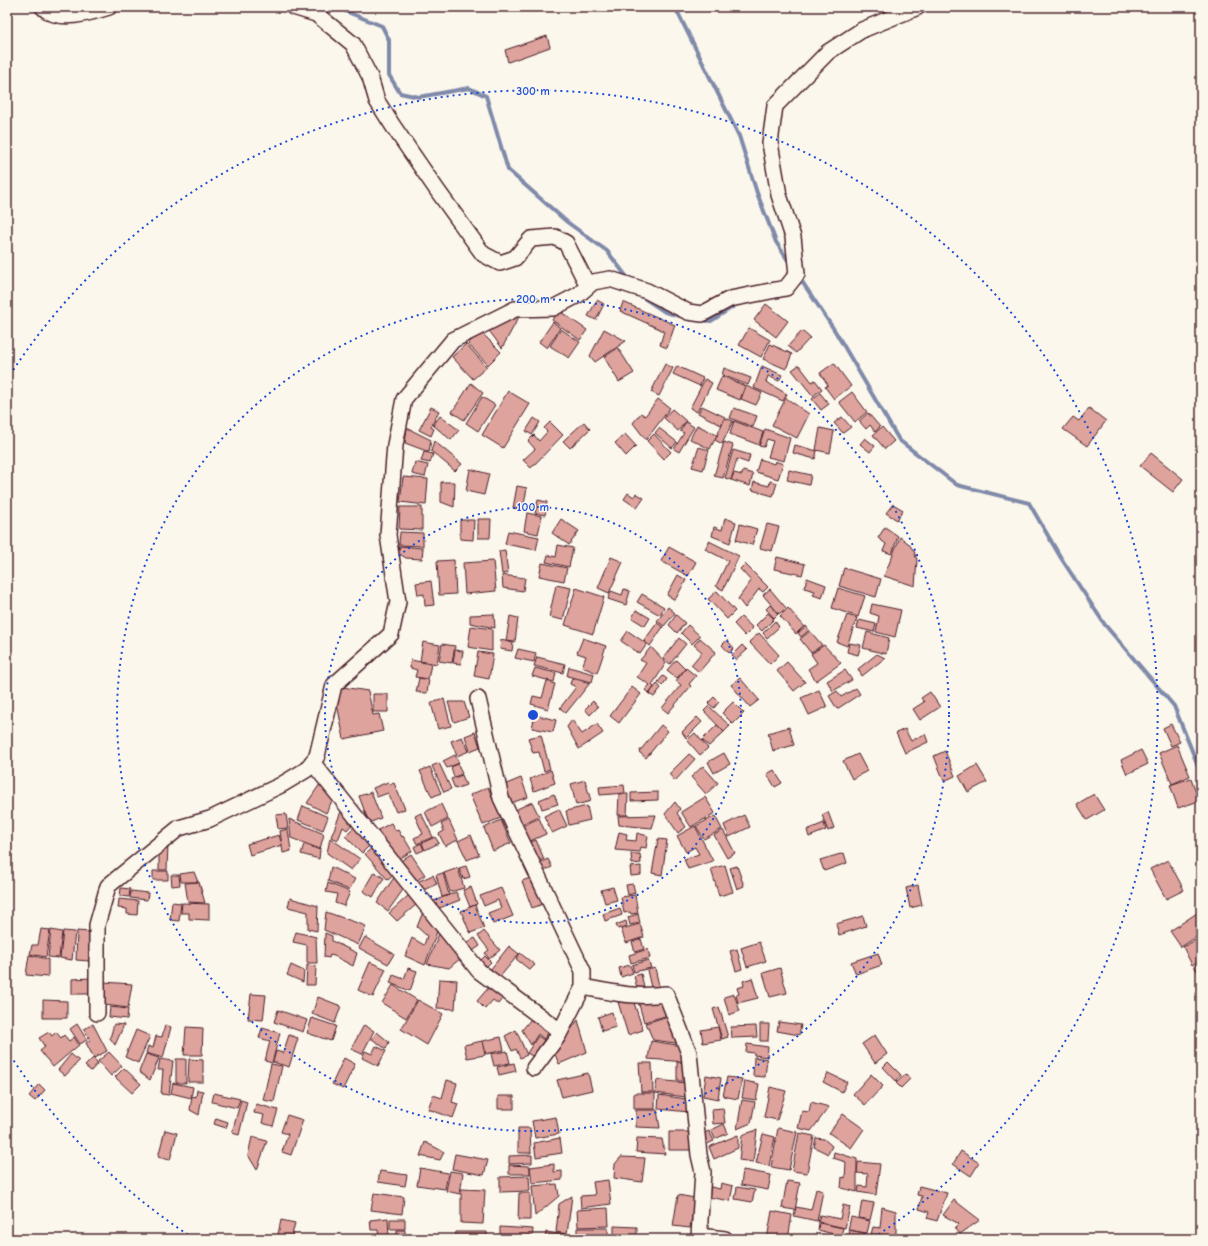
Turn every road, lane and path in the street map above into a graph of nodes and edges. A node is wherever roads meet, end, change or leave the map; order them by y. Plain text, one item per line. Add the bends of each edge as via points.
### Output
1 (43, 7) edge
2 (109, 7) edge
3 (293, 7) edge
4 (918, 7) edge
5 (588, 286) junction
6 (478, 699) dead end
7 (312, 762) junction
8 (583, 987) junction
9 (97, 1013) dead end
10 (560, 1031) junction
11 (534, 1068) dead end
12 (725, 1239) edge

1 - 2 lane via 48,12 67,16 90,14
3 - 5 lane via 316,14 353,44 370,77 377,101 483,254 500,263 515,258 531,239 555,236 566,243
4 - 5 lane via 862,30 828,52 775,106 770,143 779,195 793,237 797,274 786,288 730,299 702,314 688,312 647,290 610,279 593,282
5 - 7 lane via 578,295 553,308 515,309 453,340 404,399 395,445 388,535 398,602 391,634 334,685 317,756
6 - 8 lane via 501,798 583,971
7 - 9 lane via 306,770 281,785 210,819 179,828 108,886 97,925
7 - 10 lane via 479,971
8 - 10 lane
8 - 12 lane via 623,995 666,994 689,1053 703,1172 699,1236
10 - 11 lane

